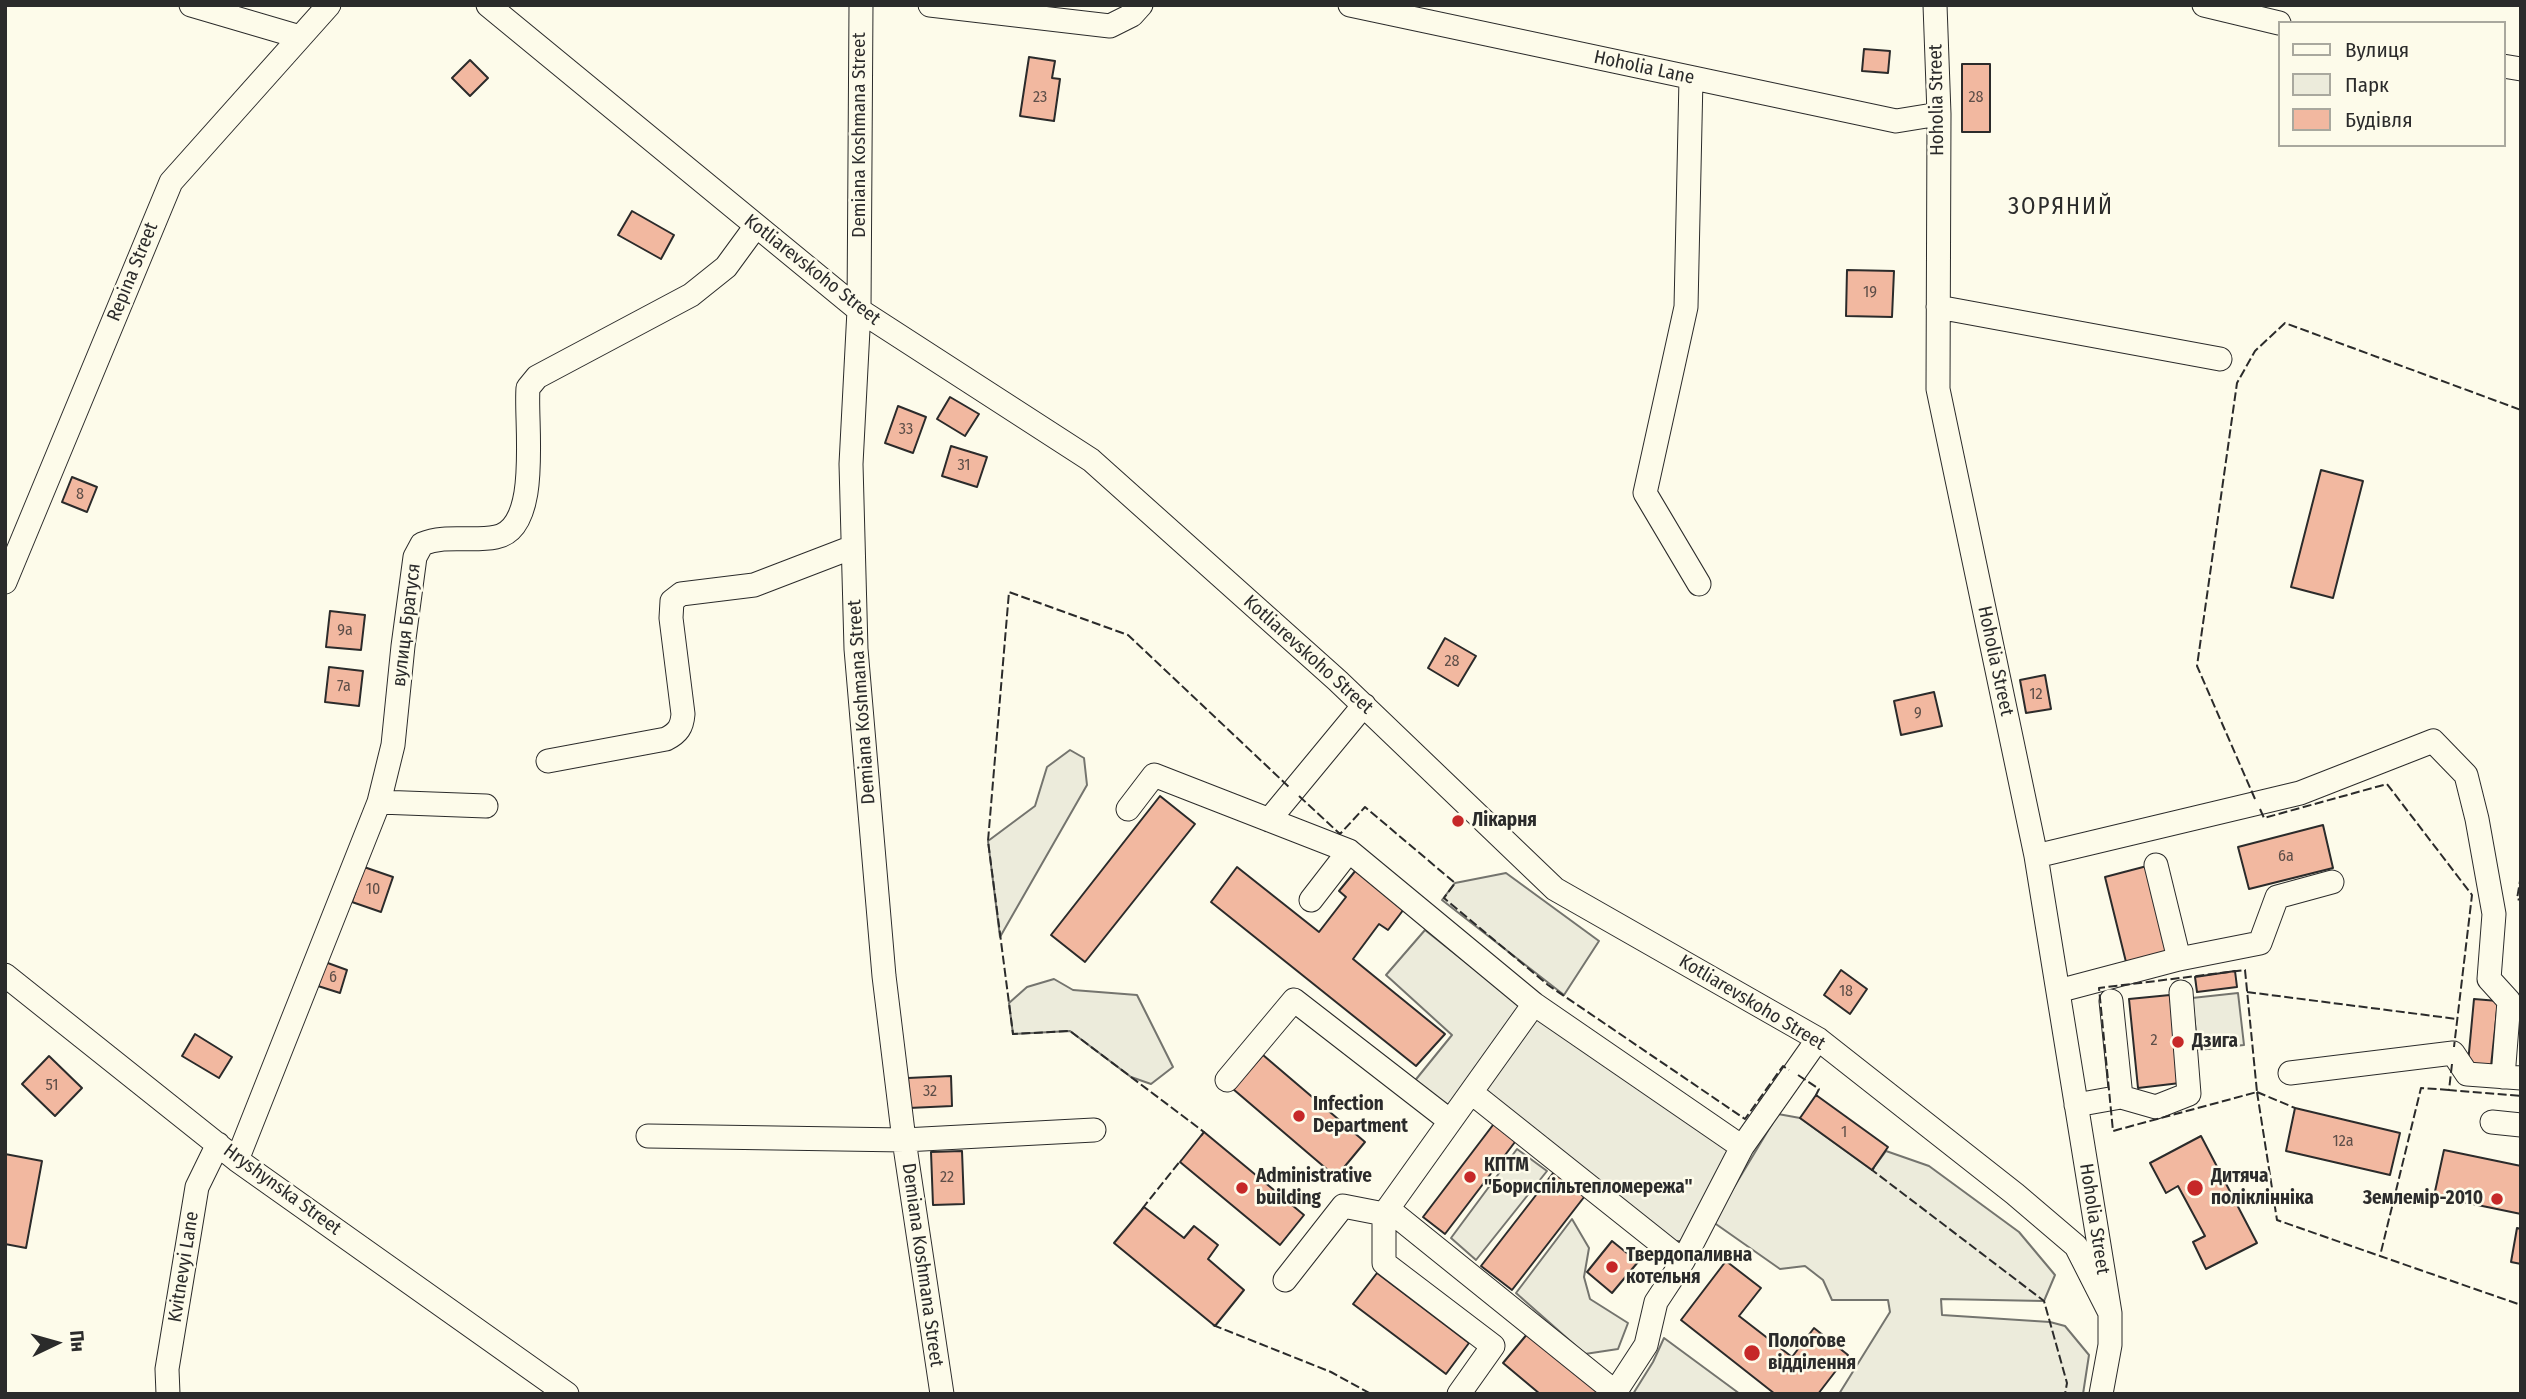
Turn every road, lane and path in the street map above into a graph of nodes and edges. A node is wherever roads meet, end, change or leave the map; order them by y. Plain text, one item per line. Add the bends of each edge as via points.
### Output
1 (191, 5) edge
2 (329, 5) edge
3 (488, 5) edge
4 (861, 5) edge
5 (930, 5) edge
6 (1141, 5) edge
7 (1350, 5) edge
8 (1935, 5) edge
9 (2204, 5) edge
10 (1424, 13) edge
11 (2278, 23) edge
12 (300, 37) junction
13 (1691, 78) junction
14 (1939, 114) junction
15 (756, 226) junction
16 (1938, 307) junction
17 (859, 310) junction
18 (2220, 359) dead end
19 (853, 547) junction
20 (5, 582) edge
21 (1699, 584) dead end
22 (1364, 705) junction
23 (548, 761) dead end
24 (379, 802) junction
25 (486, 806) dead end
26 (1128, 808) dead end
27 (1269, 820) junction
28 (1349, 851) junction
29 (2036, 856) junction
30 (2156, 865) dead end
31 (2332, 882) dead end
32 (1311, 900) dead end
33 (2179, 960) junction
34 (5, 975) edge
35 (2058, 991) junction
36 (2181, 992) dead end
37 (2111, 1001) dead end
38 (1534, 1004) junction
39 (1818, 1039) junction
40 (2290, 1073) dead end
41 (2512, 1078) edge
42 (1227, 1080) dead end
43 (1472, 1093) junction
44 (2121, 1097) junction
45 (2076, 1105) junction
46 (1450, 1121) junction
47 (2492, 1122) dead end
48 (2521, 1125) edge
49 (1094, 1130) dead end
50 (648, 1136) dead end
51 (904, 1140) junction
52 (218, 1144) junction
53 (1742, 1147) junction
54 (237, 1160) junction
55 (1386, 1212) junction
56 (1683, 1261) junction
57 (1285, 1280) dead end
58 (1517, 1313) junction
59 (2110, 1313) junction
60 (1493, 1346) junction
61 (1614, 1393) edge
62 (168, 1394) edge
63 (567, 1394) edge
64 (942, 1394) edge
65 (1459, 1394) edge
66 (2101, 1394) edge

1 - 12 street
2 - 12 street, Repina Street
3 - 15 street, Kotliarevskoho Street
4 - 17 street, Demiana Koshmana Street
5 - 6 street via 1110,26
7 - 10 street, Hoholia Lane
8 - 14 street, Hoholia Street
9 - 11 street
10 - 13 street, Hoholia Lane
12 - 20 street, Repina Street via 171,182
13 - 14 street, Hoholia Lane via 1896,121
13 - 21 street via 1686,307 1645,493
14 - 16 street, Hoholia Street
15 - 17 street, Kotliarevskoho Street
15 - 24 street, вулиця Братуся via 726,267 691,295 537,377 528,388 527,494 514,527 498,537 434,539 422,544 415,557 393,746
16 - 18 street
16 - 29 street, Hoholia Street via 1938,389
17 - 19 street, Demiana Koshmana Street via 851,464
17 - 22 street, Kotliarevskoho Street via 1091,460
19 - 23 street via 754,585 681,594 672,601 671,618 684,714 677,733 666,739
19 - 51 street, Demiana Koshmana Street via 857,663 884,976
22 - 27 street
22 - 39 street, Kotliarevskoho Street via 1555,889
24 - 25 street
24 - 54 street, вулиця Братуся
26 - 27 street via 1154,775
27 - 28 street
28 - 32 street
28 - 38 street
29 - 35 street, Hoholia Street
29 - 41 street via 2300,793 2433,741 2466,775 2477,819 2494,914 2489,979 2509,1001
30 - 33 street
31 - 33 street via 2277,897 2260,943
33 - 35 street
34 - 52 street, Hryshynska Street
35 - 45 street, Hoholia Street
36 - 44 street via 2189,1094 2156,1107
37 - 44 street
38 - 43 street
38 - 53 street
39 - 53 street
39 - 59 street, Kotliarevskoho Street via 2076,1246
40 - 41 street via 2453,1053 2467,1074
42 - 46 street via 1294,1000
43 - 46 street
43 - 56 street
44 - 45 street
45 - 59 street, Hoholia Street
46 - 55 street
47 - 48 street
49 - 51 street
50 - 51 street
51 - 64 street, Demiana Koshmana Street
52 - 54 street, Hryshynska Street
52 - 62 street, Kvitnevyi Lane via 197,1187 167,1369
53 - 56 street
54 - 63 street, Hryshynska Street
55 - 57 street via 1343,1206
55 - 58 street
55 - 60 street via 1384,1263
56 - 61 street via 1656,1303 1646,1345
58 - 60 street
58 - 61 street
59 - 66 street, Hoholia Street via 2110,1345
60 - 65 street

